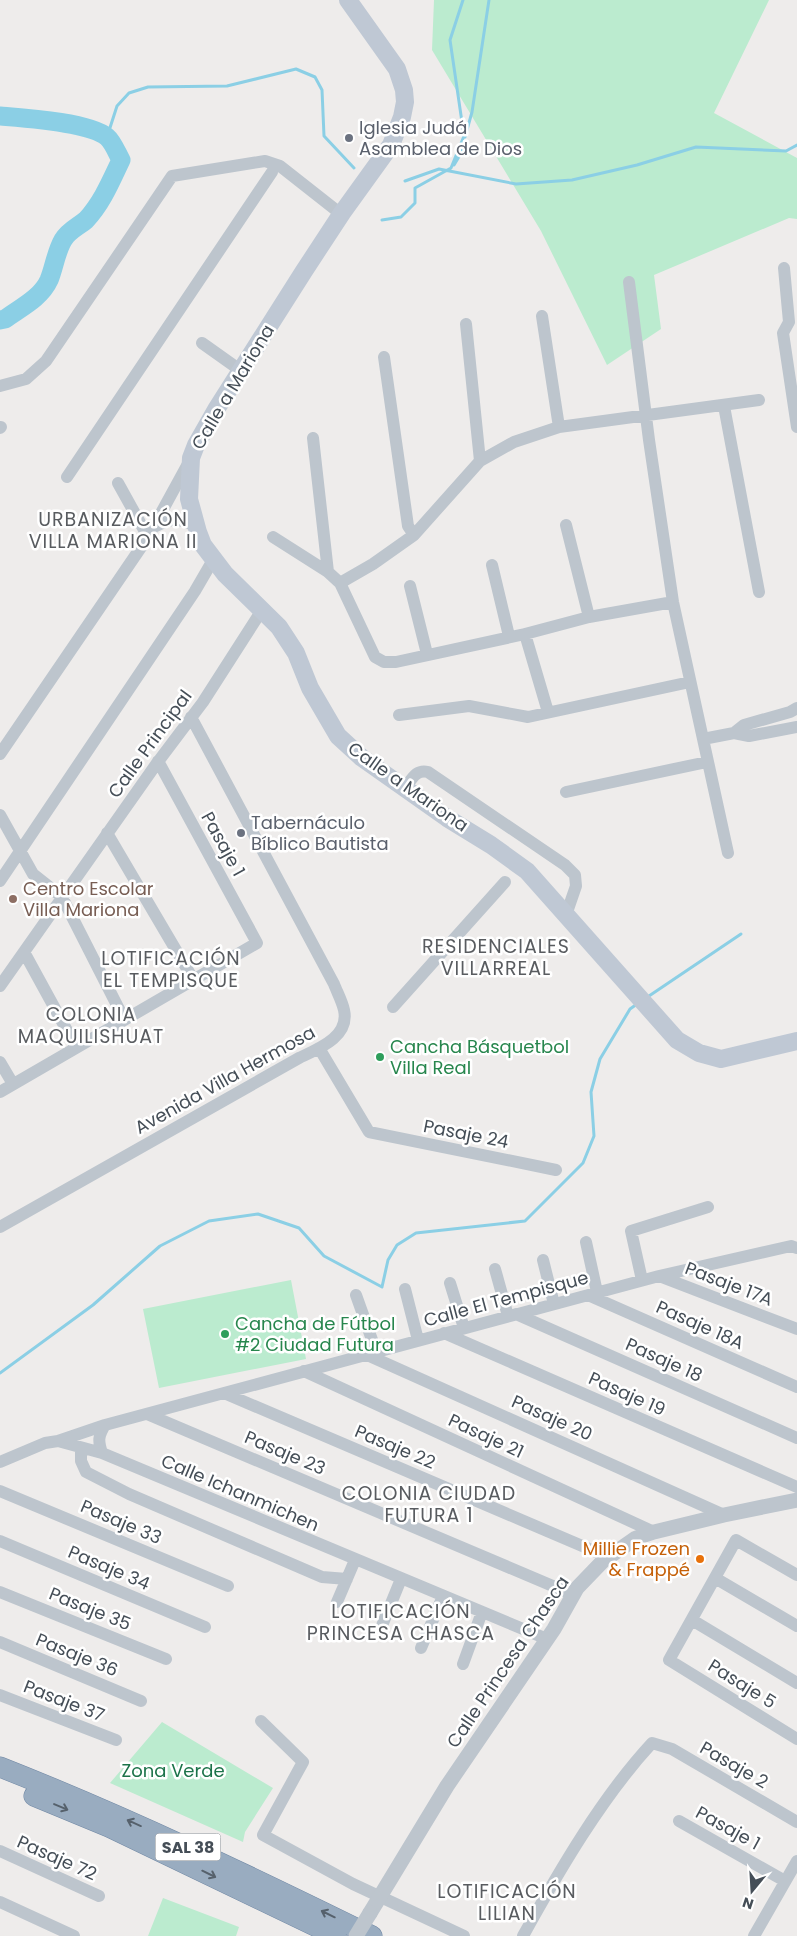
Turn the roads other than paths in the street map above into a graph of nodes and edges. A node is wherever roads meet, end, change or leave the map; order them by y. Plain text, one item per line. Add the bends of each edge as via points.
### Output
1 (348, 0) edge
2 (272, 172) dead end
3 (341, 214) junction
4 (784, 268) dead end
5 (629, 282) dead end
6 (792, 296) edge
7 (542, 316) dead end
8 (466, 324) dead end
9 (793, 325) edge
10 (202, 343) dead end
11 (384, 356) dead end
12 (240, 370) junction
13 (0, 386) edge
14 (758, 400) dead end
15 (724, 406) junction
16 (646, 415) junction
17 (797, 426) edge
18 (559, 428) junction
19 (313, 438) dead end
20 (191, 458) junction
21 (480, 461) junction
22 (67, 477) dead end
23 (118, 483) dead end
24 (566, 525) dead end
25 (196, 527) junction
26 (151, 532) junction
27 (414, 535) junction
28 (273, 537) dead end
29 (214, 560) junction
30 (492, 565) dead end
31 (328, 572) junction
32 (340, 583) junction
33 (410, 586) dead end
34 (759, 592) dead end
35 (673, 602) junction
36 (262, 610) junction
37 (589, 617) junction
38 (525, 634) junction
39 (509, 636) junction
40 (427, 654) junction
41 (690, 682) junction
42 (797, 708) edge
43 (548, 712) junction
44 (399, 716) dead end
45 (191, 717) junction
46 (797, 727) edge
47 (734, 733) junction
48 (702, 739) junction
49 (0, 754) edge
50 (158, 761) junction
51 (707, 762) junction
52 (405, 788) junction
53 (566, 792) dead end
54 (0, 814) edge
55 (107, 833) junction
56 (21, 850) junction
57 (728, 853) dead end
58 (0, 881) edge
59 (505, 882) dead end
60 (62, 897) junction
61 (566, 915) junction
62 (24, 952) junction
63 (193, 979) junction
64 (0, 986) edge
65 (393, 1007) dead end
66 (124, 1019) junction
67 (797, 1041) edge
68 (76, 1047) junction
69 (319, 1048) junction
70 (0, 1062) edge
71 (13, 1084) junction
72 (0, 1092) edge
73 (556, 1170) dead end
74 (708, 1207) dead end
75 (0, 1227) edge
76 (586, 1242) dead end
77 (794, 1247) edge
78 (543, 1260) dead end
79 (495, 1269) dead end
80 (659, 1276) junction
81 (642, 1280) junction
82 (450, 1283) dead end
83 (405, 1289) dead end
84 (593, 1294) junction
85 (356, 1295) dead end
86 (554, 1304) junction
87 (512, 1315) junction
88 (792, 1327) edge
89 (464, 1328) junction
90 (444, 1333) junction
91 (418, 1340) junction
92 (371, 1353) junction
93 (304, 1371) junction
94 (797, 1387) edge
95 (224, 1393) junction
96 (147, 1414) junction
97 (105, 1425) junction
98 (797, 1438) edge
99 (58, 1441) junction
100 (81, 1448) junction
101 (102, 1453) junction
102 (0, 1462) edge
103 (797, 1487) edge
104 (0, 1491) edge
105 (797, 1500) edge
106 (724, 1515) junction
107 (654, 1532) junction
108 (0, 1541) edge
109 (608, 1556) junction
110 (355, 1560) junction
111 (796, 1571) edge
112 (715, 1578) junction
113 (347, 1579) junction
114 (401, 1579) junction
115 (228, 1586) dead end
116 (0, 1592) edge
117 (574, 1595) junction
118 (443, 1596) junction
119 (337, 1602) dead end
120 (482, 1612) junction
121 (692, 1620) junction
122 (797, 1626) edge
123 (205, 1628) dead end
124 (381, 1628) dead end
125 (547, 1639) junction
126 (0, 1642) edge
127 (421, 1648) dead end
128 (166, 1659) dead end
129 (463, 1664) dead end
130 (797, 1683) edge
131 (0, 1695) edge
132 (141, 1701) dead end
133 (261, 1721) dead end
134 (797, 1738) edge
135 (116, 1740) dead end
136 (0, 1767) edge
137 (0, 1782) edge
138 (679, 1821) dead end
139 (797, 1822) edge
140 (0, 1851) edge
141 (797, 1861) edge
142 (786, 1881) junction
143 (99, 1896) dead end
144 (379, 1898) junction
145 (0, 1902) edge
146 (74, 1936) edge
147 (336, 1936) edge
148 (356, 1936) edge
149 (372, 1936) edge
150 (464, 1936) edge
151 (523, 1936) edge
152 (754, 1936) edge

1 - 3 main road, Calle a Mariona via 397,69 405,102 398,131
2 - 22 street
3 - 12 main road, Calle a Mariona
3 - 13 street via 280,166 265,161 172,176 46,361 26,379
4 - 6 street
5 - 16 street
6 - 9 street
7 - 18 street
8 - 21 street
9 - 17 street via 783,333
10 - 12 street
11 - 27 street via 408,526
12 - 20 main road, Calle a Mariona
14 - 15 street
15 - 16 street
15 - 34 street
16 - 18 street
16 - 35 street
18 - 21 street via 514,442
19 - 31 street
20 - 25 main road, Calle a Mariona via 189,499
20 - 26 street
21 - 27 street
23 - 26 street
24 - 37 street
25 - 26 street via 177,519 169,520
25 - 29 main road, Calle a Mariona via 203,546
26 - 49 street
27 - 32 street
28 - 31 street
29 - 36 main road, Calle a Mariona
29 - 56 street
30 - 39 street
31 - 32 street
32 - 40 street via 375,657 384,662 396,662
33 - 40 street
35 - 37 street
35 - 41 street
36 - 45 street, Calle Principal
36 - 52 main road, Calle a Mariona via 279,627 296,653 310,688 338,736 362,758
37 - 38 street
38 - 39 street
38 - 43 street
39 - 40 street
41 - 43 street
41 - 48 street
42 - 47 street via 744,725
43 - 44 street via 522,717 469,706
45 - 50 street, Calle Principal
45 - 69 street, Avenida Villa Hermosa via 334,984 345,1012 338,1035
46 - 47 street via 749,736
47 - 48 street
48 - 51 street
50 - 55 street, Calle Principal
50 - 63 street, Pasaje 1 via 257,943
51 - 53 street
51 - 57 street
52 - 61 main road, Calle a Mariona via 527,871
52 - 61 street via 416,773 428,772 565,865 576,880
54 - 56 street
55 - 60 street, Calle Principal
55 - 63 street
56 - 58 street
56 - 60 street via 32,874
59 - 65 street
60 - 62 street, Calle Principal
60 - 66 street
61 - 67 main road, Calle a Mariona via 677,1040 699,1053 721,1059
62 - 64 street, Calle Principal
62 - 68 street
63 - 66 street
66 - 68 street
68 - 71 street
69 - 73 street, Pasaje 24 via 369,1132
69 - 75 street, Avenida Villa Hermosa
70 - 71 street
71 - 72 street
74 - 81 street via 632,1231
76 - 84 street
77 - 80 street, Calle El Tempisque
78 - 86 street
79 - 87 street
80 - 81 street, Calle El Tempisque
80 - 88 street, Pasaje 17A
81 - 84 street, Calle El Tempisque
82 - 89 street
83 - 91 street
84 - 86 street, Calle El Tempisque
84 - 94 street, Pasaje 18A
85 - 92 street
86 - 87 street, Calle El Tempisque
87 - 89 street, Calle El Tempisque
87 - 98 street, Pasaje 18
89 - 90 street, Calle El Tempisque
90 - 91 street, Calle El Tempisque
90 - 103 street, Pasaje 19
91 - 92 street, Calle El Tempisque
92 - 93 street, Calle El Tempisque
92 - 106 street, Pasaje 20
93 - 95 street, Calle El Tempisque
93 - 107 street, Pasaje 21
95 - 96 street, Calle El Tempisque
95 - 109 street, Pasaje 22
96 - 97 street, Calle El Tempisque
96 - 117 street, Pasaje 23
97 - 99 street, Calle El Tempisque
97 - 101 street via 98,1442
99 - 100 street, Calle Ichanmichen
99 - 102 street via 44,1443
100 - 101 street, Calle Ichanmichen
100 - 113 street via 81,1461 86,1472 129,1494 322,1577
101 - 110 street, Calle Ichanmichen
104 - 115 street, Pasaje 33
105 - 106 street, Calle Princesa Chasca
106 - 107 street, Calle Princesa Chasca
107 - 109 street, Calle Princesa Chasca via 636,1538
108 - 123 street, Pasaje 34
109 - 117 street, Calle Princesa Chasca
110 - 113 street
110 - 114 street, Calle Ichanmichen
111 - 112 street via 736,1540
112 - 121 street
112 - 122 street
113 - 119 street
114 - 118 street, Calle Ichanmichen
114 - 124 street
116 - 128 street, Pasaje 35
117 - 125 street, Calle Princesa Chasca
118 - 120 street, Calle Ichanmichen
118 - 127 street
120 - 125 street, Calle Ichanmichen
120 - 129 street
121 - 130 street
121 - 134 street, Pasaje 5 via 669,1660
125 - 144 street, Calle Princesa Chasca via 447,1786
126 - 132 street, Pasaje 36
131 - 135 street, Pasaje 37
133 - 144 street via 303,1762 263,1835
149 -> 136 highway, SAL 38 via 118,1815
137 -> 147 highway, SAL 38 via 109,1827
138 - 142 street, Pasaje 1
139 - 151 street, Pasaje 2 via 672,1749 652,1743 615,1787
140 - 143 street, Pasaje 72
141 - 142 street
142 - 152 street
144 - 148 street, Calle Princesa Chasca, bridge
144 - 150 street
145 - 146 street

